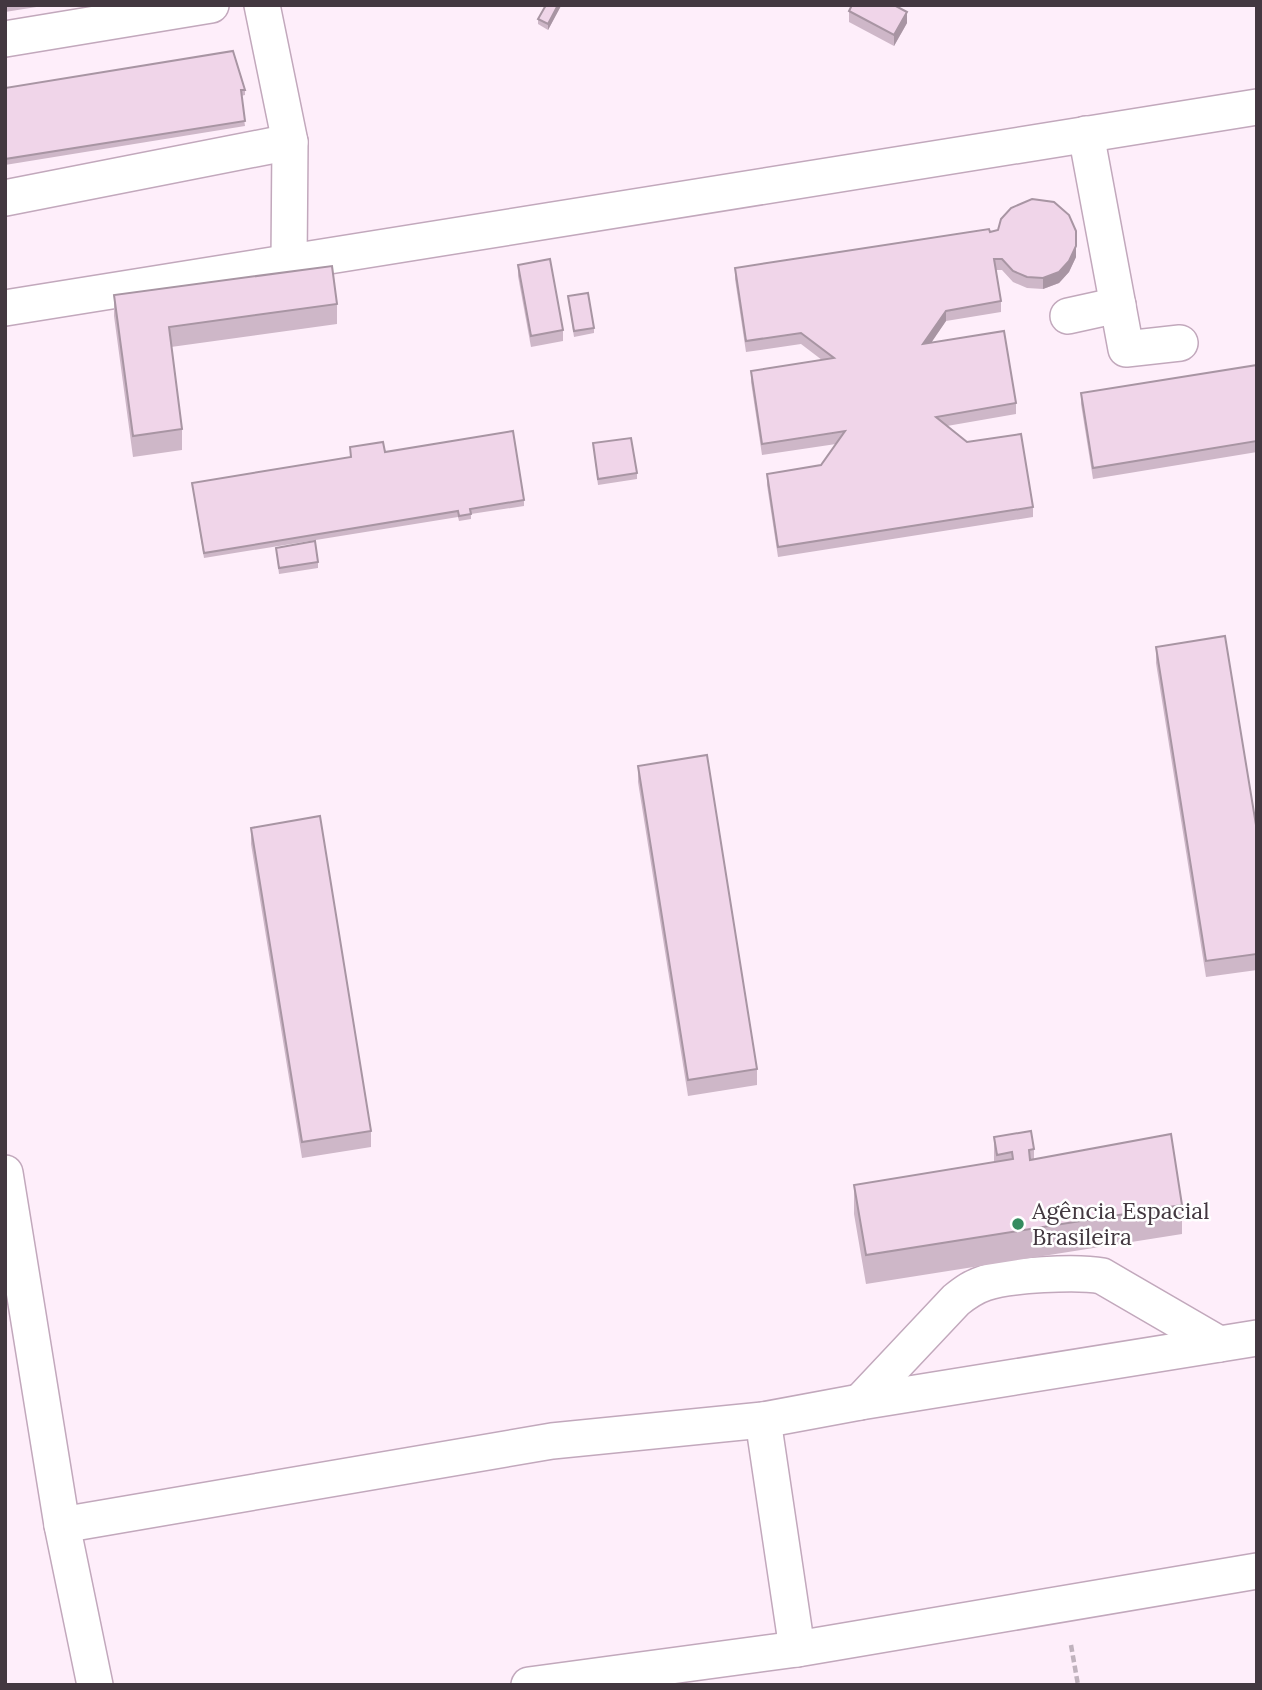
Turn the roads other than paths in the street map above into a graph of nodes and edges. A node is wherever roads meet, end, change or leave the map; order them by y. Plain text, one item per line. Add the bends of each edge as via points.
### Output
1 (211, 5) edge
2 (262, 5) edge
3 (5, 39) edge
4 (1257, 107) edge
5 (1086, 134) junction
6 (290, 142) junction
7 (5, 198) edge
8 (289, 264) junction
9 (1118, 305) junction
10 (5, 308) edge
11 (1068, 316) dead end
12 (1180, 342) dead end
13 (5, 1173) edge
14 (1257, 1338) edge
15 (1219, 1344) junction
16 (860, 1402) junction
17 (763, 1420) junction
18 (62, 1525) junction
19 (1257, 1571) edge
20 (797, 1649) junction
21 (95, 1685) edge
22 (529, 1685) edge

1 - 3 lane
2 - 6 lane
4 - 5 lane
5 - 8 lane
5 - 9 lane
6 - 7 lane
6 - 8 lane
8 - 10 lane
9 - 11 lane
9 - 12 lane via 1126,349
13 - 18 lane
14 - 15 lane
15 - 16 lane
15 - 16 lane via 1102,1276 1085,1273 988,1282 956,1300
16 - 17 lane
17 - 18 lane via 552,1441
17 - 20 lane
18 - 21 lane
19 - 20 lane
20 - 22 lane

